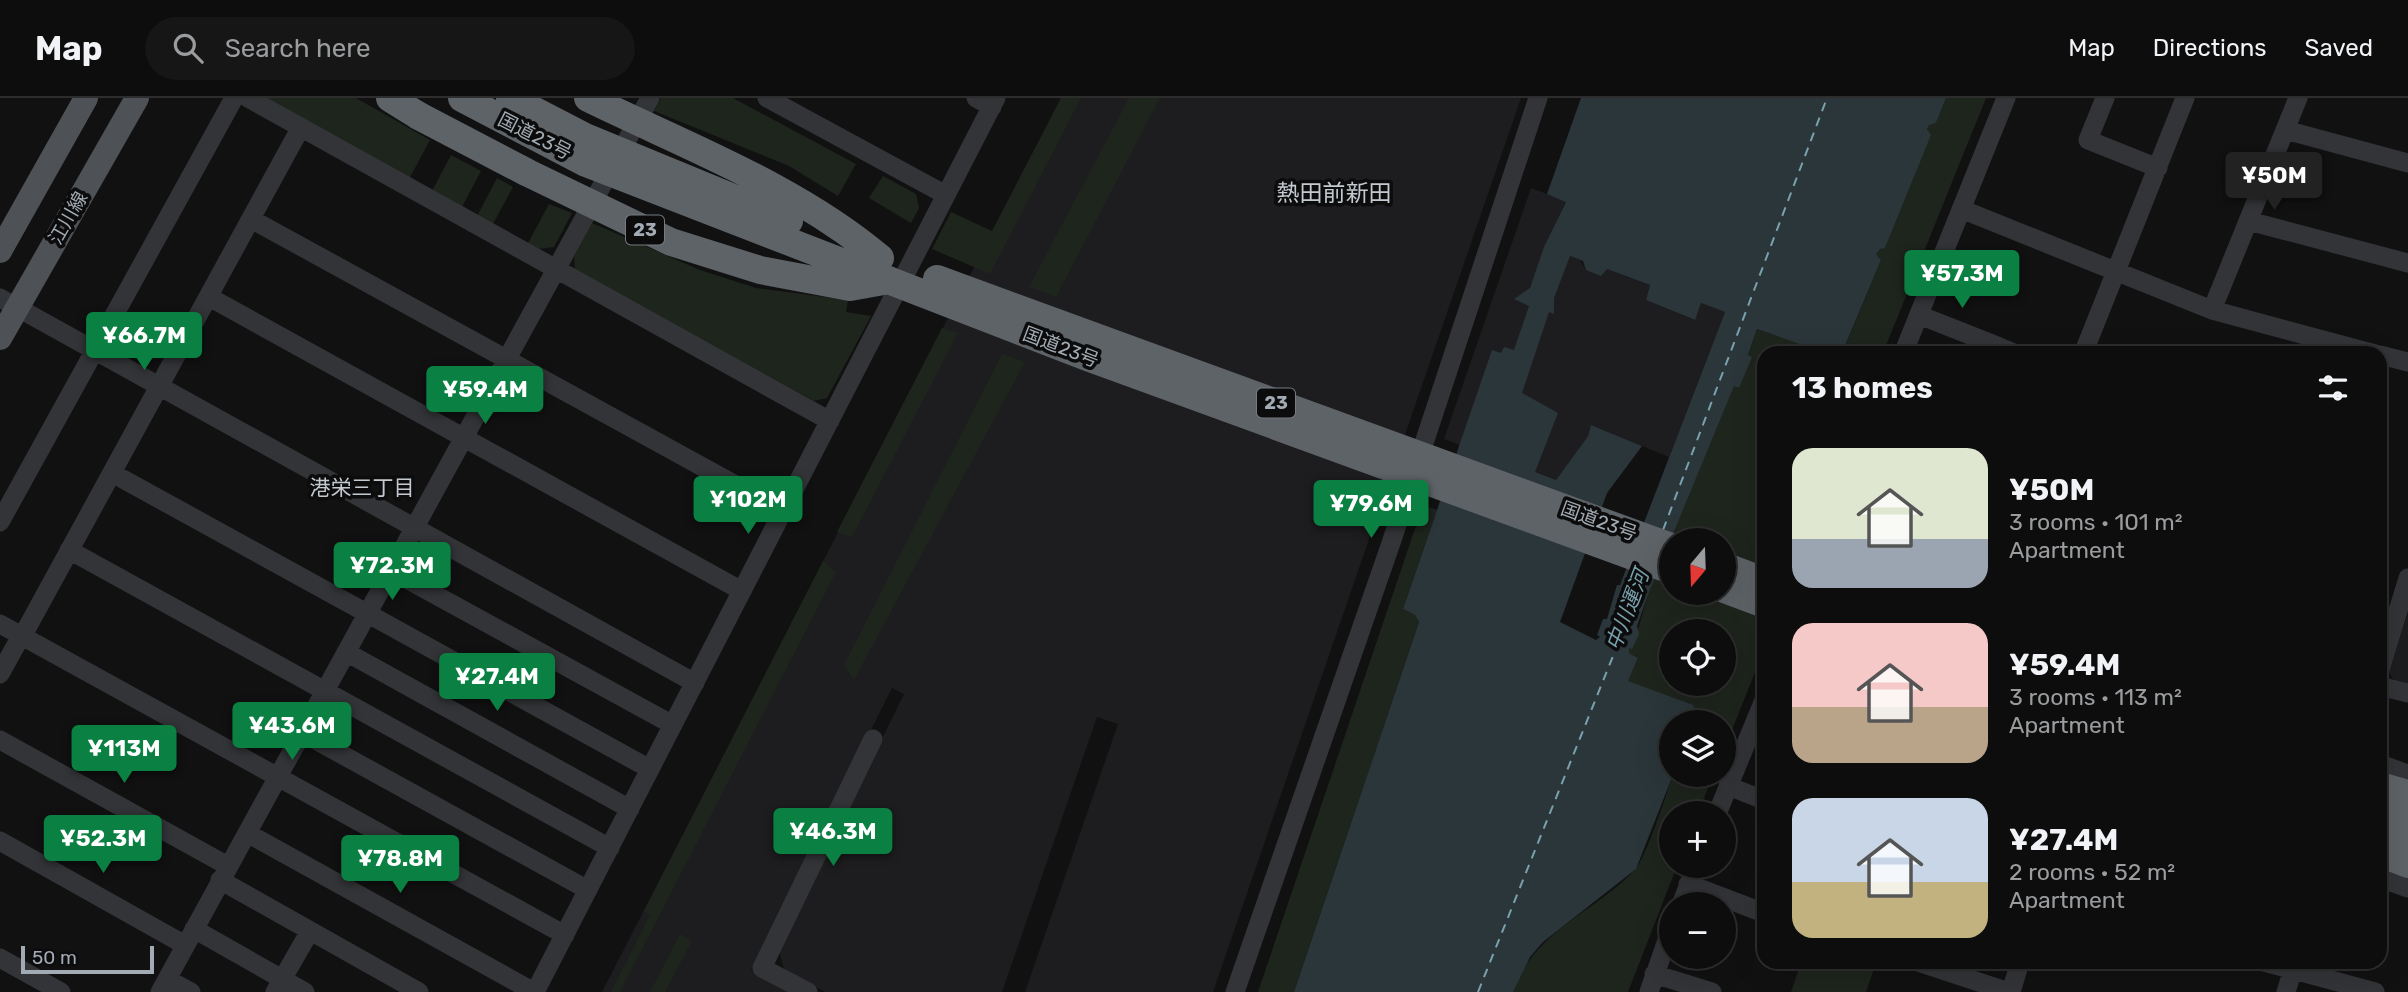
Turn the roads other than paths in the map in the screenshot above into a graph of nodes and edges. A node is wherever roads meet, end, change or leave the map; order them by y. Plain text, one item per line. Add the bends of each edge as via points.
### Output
1 (86, 98) edge
2 (137, 98) edge
3 (233, 98) edge
4 (248, 98) edge
5 (390, 98) edge
6 (462, 98) edge
7 (510, 98) edge
8 (588, 98) edge
9 (650, 98) edge
10 (767, 98) edge
11 (1538, 98) edge
12 (2006, 98) edge
13 (2105, 98) edge
14 (2186, 98) edge
15 (2298, 98) edge
16 (988, 101) edge
17 (301, 127) junction
18 (2285, 130) junction
19 (2408, 163) edge
20 (2158, 168) junction
21 (946, 195) junction
22 (1961, 209) junction
23 (251, 219) junction
24 (2249, 221) junction
25 (0, 251) edge
26 (2408, 263) edge
27 (556, 269) junction
28 (884, 269) junction
29 (2116, 272) junction
30 (209, 297) junction
31 (8, 304) edge
32 (2212, 310) junction
33 (1919, 315) junction
34 (0, 338) edge
35 (1906, 346) edge
36 (1983, 346) edge
37 (2086, 346) edge
38 (2348, 346) edge
39 (94, 351) junction
40 (2387, 356) edge
41 (506, 359) junction
42 (2408, 362) edge
43 (159, 387) junction
44 (830, 421) junction
45 (463, 437) junction
46 (112, 473) junction
47 (783, 511) junction
48 (0, 523) edge
49 (414, 527) junction
50 (1659, 543) edge
51 (69, 550) junction
52 (1659, 566) edge
53 (390, 570) junction
54 (1736, 570) edge
55 (1757, 578) edge
56 (2408, 578) edge
57 (742, 591) junction
58 (1736, 594) edge
59 (1757, 601) edge
60 (368, 611) junction
61 (0, 624) edge
62 (21, 636) junction
63 (2387, 647) edge
64 (346, 652) junction
65 (0, 674) edge
66 (695, 683) junction
67 (2387, 687) edge
68 (324, 691) junction
69 (2408, 693) edge
70 (1757, 717) edge
71 (673, 725) junction
72 (301, 732) junction
73 (0, 740) edge
74 (873, 740) dead end
75 (2387, 766) edge
76 (1736, 767) edge
77 (650, 769) junction
78 (2408, 774) edge
79 (277, 777) junction
80 (1731, 787) edge
81 (2387, 788) edge
82 (2408, 794) edge
83 (1757, 797) edge
84 (630, 809) junction
85 (2387, 811) edge
86 (2408, 819) edge
87 (247, 833) junction
88 (2387, 834) edge
89 (0, 841) edge
90 (2408, 842) edge
91 (610, 848) junction
92 (2387, 856) edge
93 (2408, 864) edge
94 (224, 873) junction
95 (1698, 878) edge
96 (2387, 880) edge
97 (2408, 888) edge
98 (588, 890) junction
99 (1757, 908) edge
100 (310, 931) junction
101 (565, 935) junction
102 (190, 937) junction
103 (0, 958) edge
104 (1659, 961) edge
105 (1939, 969) edge
106 (2018, 969) edge
107 (2293, 969) edge
108 (2303, 969) edge
109 (1651, 983) edge
110 (163, 985) edge
111 (279, 986) edge
112 (61, 992) edge
113 (191, 992) edge
114 (305, 992) edge
115 (419, 992) edge
116 (535, 992) edge
117 (808, 992) edge
118 (1235, 992) edge
119 (1712, 992) edge
120 (2010, 992) edge
121 (2286, 992) edge
122 (2375, 992) edge

1 - 25 main road
2 - 31 main road, 江川線
3 - 39 street
4 - 17 street
5 - 28 highway, 23, bridge via 528,173 671,242 760,270 850,287
6 - 28 highway, 国道23号 / 23, bridge via 586,163
7 - 28 highway, 国道23号 / 23, bridge via 585,137
8 - 28 highway, 23, bridge via 810,209 855,237
9 - 27 street
10 - 21 street
11 - 118 street via 1391,543
12 - 22 street
13 - 20 street via 2088,140
14 - 20 street
15 - 18 street
16 - 21 street
17 - 23 street
17 - 27 street
18 - 19 street
18 - 24 street
20 - 29 street
21 - 44 street
22 - 29 street
22 - 33 street
23 - 30 street
23 - 41 street
24 - 26 street
24 - 32 street
27 - 41 street
27 - 44 street
28 - 50 highway, 国道23号 / 23, bridge
28 - 52 highway, 国道23号 / 23, bridge via 1100,362
29 - 32 street
29 - 37 street
30 - 43 street
30 - 45 street
31 - 34 main road, 江川線
31 - 39 street
32 - 38 street
33 - 35 street
33 - 36 street
39 - 43 street
39 - 48 street
40 - 42 street
41 - 45 street
41 - 47 street
43 - 46 street
43 - 49 street
44 - 47 street
45 - 49 street
45 - 57 street
46 - 51 street
46 - 60 street
47 - 57 street
49 - 53 street
49 - 66 street
51 - 62 street
51 - 68 street
53 - 60 street
53 - 71 street
54 - 55 highway
56 - 63 street
57 - 66 street
58 - 59 highway
60 - 64 street
60 - 77 street
61 - 62 street
62 - 65 street
62 - 79 street
64 - 68 street
64 - 84 street
66 - 71 street
67 - 69 street
68 - 72 street
68 - 91 street
70 - 76 street
71 - 77 street
72 - 79 street
72 - 98 street
73 - 94 street
74 - 117 street via 762,968
75 - 78 street
77 - 84 street
79 - 87 street
79 - 101 street
80 - 83 street
81 - 82 highway
84 - 91 street
85 - 86 highway
87 - 94 street
87 - 116 street
88 - 90 highway
89 - 102 street
91 - 98 street
92 - 93 highway
94 - 100 street
94 - 102 street
95 - 99 street
96 - 97 street
98 - 101 street
100 - 111 street
100 - 115 street
101 - 116 street
102 - 110 street
102 - 111 street
103 - 112 street
104 - 109 street
105 - 120 street
106 - 120 street
107 - 121 street
108 - 122 street
109 - 119 street
110 - 113 street
111 - 114 street

